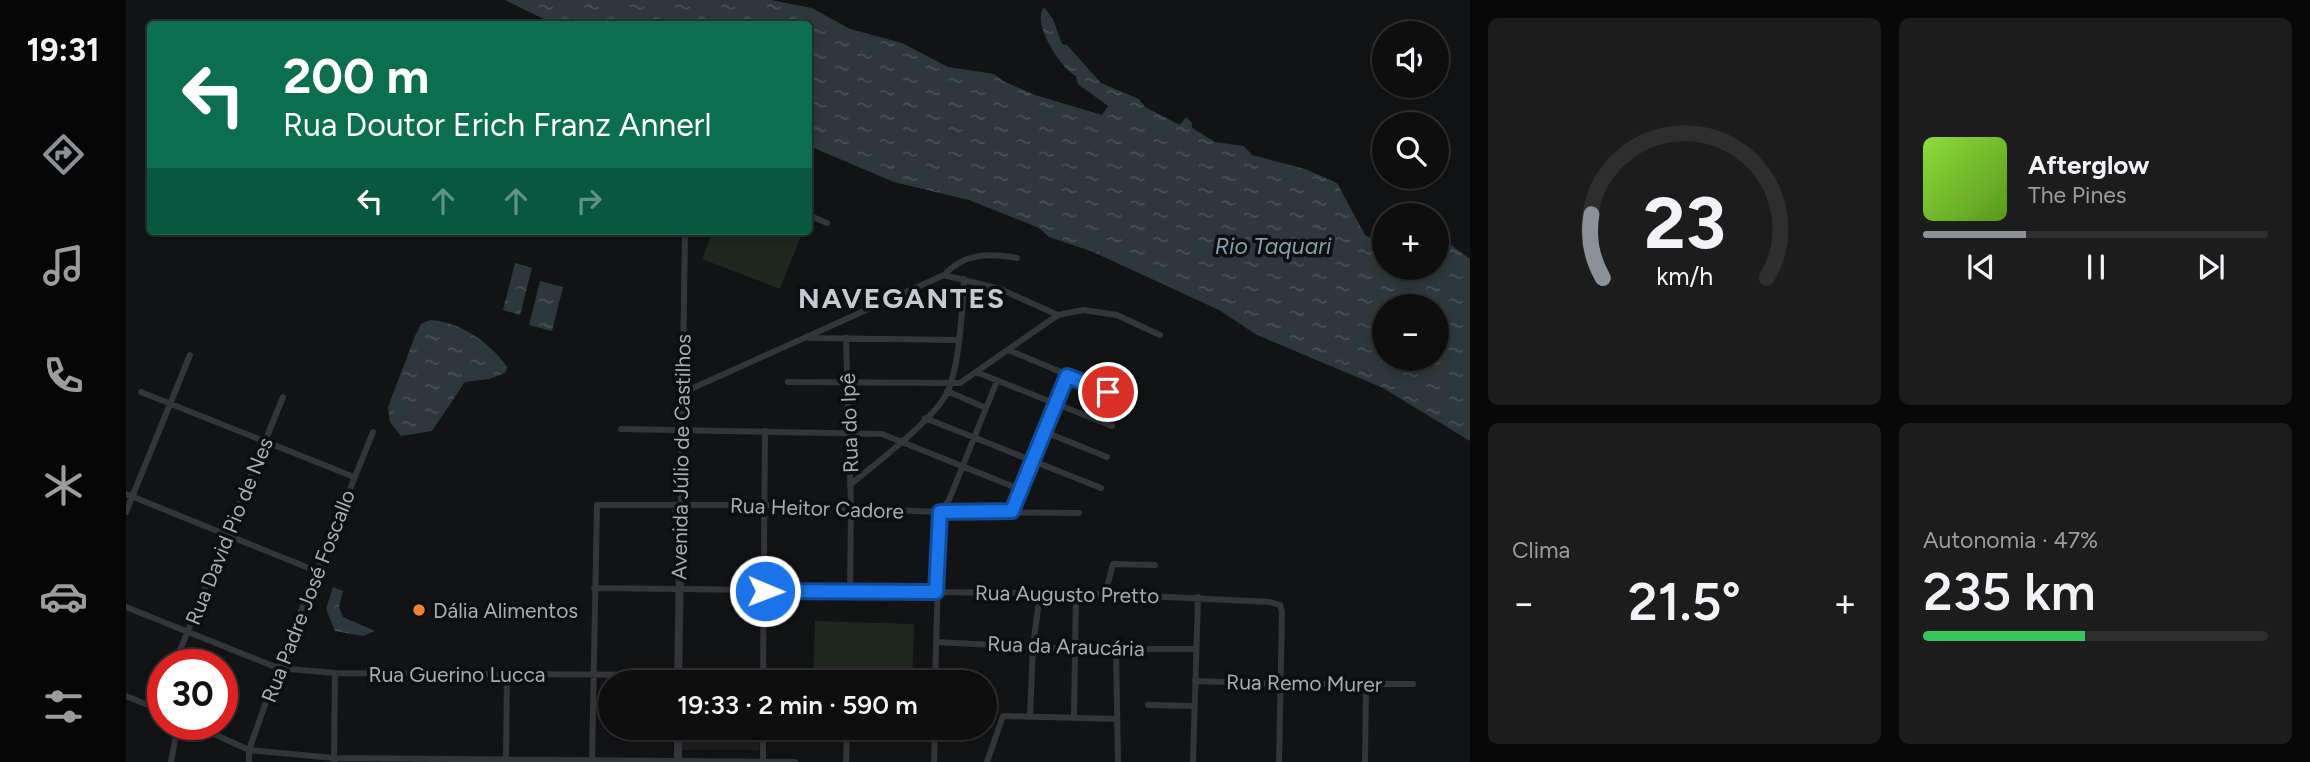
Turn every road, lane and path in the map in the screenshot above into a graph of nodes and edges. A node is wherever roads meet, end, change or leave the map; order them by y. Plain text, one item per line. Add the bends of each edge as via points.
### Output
1 (812, 217) edge
2 (827, 223) dead end
3 (685, 235) edge
4 (1017, 258) dead end
5 (944, 275) junction
6 (964, 279) junction
7 (1058, 315) junction
8 (1160, 334) dead end
9 (808, 338) junction
10 (846, 338) junction
11 (958, 340) junction
12 (1008, 350) junction
13 (190, 355) dead end
14 (976, 372) junction
15 (1067, 376) junction
16 (997, 381) junction
17 (788, 382) dead end
18 (848, 384) junction
19 (948, 388) junction
20 (141, 392) dead end
21 (682, 393) junction
22 (283, 397) dead end
23 (1128, 400) dead end
24 (170, 403) junction
25 (1056, 404) junction
26 (986, 408) junction
27 (925, 418) junction
28 (1112, 426) dead end
29 (621, 429) dead end
30 (681, 429) junction
31 (765, 431) junction
32 (373, 432) dead end
33 (1045, 432) junction
34 (849, 433) junction
35 (974, 436) junction
36 (265, 442) junction
37 (902, 442) junction
38 (1107, 457) dead end
39 (1033, 462) junction
40 (962, 464) junction
41 (354, 477) junction
42 (851, 484) junction
43 (1101, 488) dead end
44 (1022, 490) junction
45 (129, 496) edge
46 (681, 505) junction
47 (765, 505) junction
48 (851, 508) junction
49 (1012, 511) junction
50 (126, 512) edge
51 (940, 512) junction
52 (1079, 513) dead end
53 (226, 535) junction
54 (1155, 565) dead end
55 (316, 572) junction
56 (594, 588) junction
57 (679, 588) junction
58 (765, 591) junction
59 (936, 592) junction
60 (850, 593) junction
61 (1076, 593) junction
62 (1040, 594) junction
63 (1105, 594) junction
64 (1198, 597) junction
65 (126, 607) edge
66 (188, 631) junction
67 (936, 642) junction
68 (1033, 646) junction
69 (1116, 648) junction
70 (181, 649) edge
71 (1076, 649) junction
72 (1196, 649) junction
73 (278, 668) junction
74 (678, 670) edge
75 (763, 670) edge
76 (935, 670) edge
77 (335, 673) junction
78 (507, 673) junction
79 (593, 674) junction
80 (598, 674) edge
81 (1195, 681) junction
82 (1281, 684) junction
83 (1366, 684) junction
84 (1413, 684) dead end
85 (126, 696) edge
86 (147, 705) edge
87 (1148, 705) dead end
88 (1194, 706) junction
89 (1030, 716) junction
90 (1073, 717) junction
91 (1117, 719) junction
92 (175, 740) edge
93 (227, 740) edge
94 (678, 740) edge
95 (763, 740) edge
96 (846, 740) edge
97 (934, 740) edge
98 (249, 750) junction
99 (334, 760) edge
100 (421, 761) edge
101 (506, 761) edge
102 (592, 761) edge
103 (678, 761) edge
104 (171, 762) edge
105 (249, 762) edge
106 (763, 762) edge
107 (795, 762) edge
108 (846, 762) edge
109 (934, 762) edge
110 (986, 762) edge
111 (1118, 762) edge
112 (1193, 762) edge
113 (1279, 762) edge
114 (1365, 762) edge

1 - 2 street
3 - 21 street, Avenida Júlio de Castilhos
4 - 5 street via 974,256 954,264
5 - 6 street
5 - 9 street
6 - 7 street via 1000,289
6 - 11 street
7 - 8 street via 1091,309 1117,314
7 - 12 street
9 - 10 street
9 - 21 street
10 - 11 street
10 - 18 street, Rua do Ipê
11 - 19 street
12 - 14 street
12 - 15 street
13 - 24 street
14 - 16 street
14 - 19 street
15 - 23 street
15 - 25 street
16 - 25 street
16 - 26 street
17 - 18 street
18 - 19 street
18 - 34 street, Rua do Ipê
19 - 26 street
19 - 27 street
20 - 24 street
21 - 30 street, Avenida Júlio de Castilhos
22 - 36 street, Rua David Pio de Nes
24 - 36 street
24 - 45 street
25 - 28 street
25 - 33 street
26 - 35 street
27 - 35 street
27 - 37 street
29 - 30 street
30 - 31 street
30 - 46 street, Avenida Júlio de Castilhos
31 - 34 street
31 - 47 street
32 - 41 street, Rua Padre José Foscallo
33 - 38 street
33 - 39 street
34 - 37 street via 882,434
34 - 42 street, Rua do Ipê
35 - 39 street
35 - 40 street
36 - 41 street
36 - 53 street, Rua David Pio de Nes
37 - 40 street
37 - 42 street
39 - 43 street
39 - 44 street
40 - 44 street
40 - 51 street
41 - 55 street, Rua Padre José Foscallo
42 - 48 street, Rua do Ipê
44 - 49 street
45 - 50 street
45 - 53 street
46 - 47 street, Rua Heitor Cadore
46 - 56 street, Rua Heitor Cadore via 597,505
46 - 57 street, Avenida Júlio de Castilhos
47 - 48 street, Rua Heitor Cadore
47 - 58 street
48 - 51 street, Rua Heitor Cadore
48 - 60 street, Rua do Ipê
49 - 51 street, Rua Heitor Cadore
49 - 52 street, Rua Heitor Cadore
51 - 59 street
53 - 55 street
53 - 66 street, Rua David Pio de Nes
54 - 63 street via 1113,564
55 - 73 street, Rua Padre José Foscallo
56 - 57 street, Rua Augusto Pretto
56 - 79 street
57 - 58 street, Rua Augusto Pretto
57 - 74 street, Avenida Júlio de Castilhos
58 - 60 street, Rua Augusto Pretto
58 - 75 street
59 - 60 street, Rua Augusto Pretto
59 - 62 street, Rua Augusto Pretto
59 - 67 street
61 - 62 street, Rua Augusto Pretto
61 - 63 street, Rua Augusto Pretto
61 - 71 street
62 - 68 street
63 - 64 street, Rua Augusto Pretto
64 - 72 street
64 - 82 street, Rua Augusto Pretto via 1280,605
65 - 66 street, Rua Guerino Lucca
66 - 70 street, Rua David Pio de Nes
66 - 73 street, Rua Guerino Lucca
67 - 68 street, Rua da Araucária
67 - 76 street
68 - 71 street, Rua da Araucária
68 - 89 street
69 - 71 street, Rua da Araucária
69 - 72 street, Rua da Araucária
69 - 91 street
71 - 90 street
72 - 81 street
73 - 77 street, Rua Guerino Lucca
73 - 98 street, Rua Padre José Foscallo
77 - 78 street, Rua Guerino Lucca
77 - 99 street
78 - 79 street, Rua Guerino Lucca
78 - 101 street
79 - 80 street, Rua Guerino Lucca
79 - 102 street
81 - 82 street, Rua Remo Murer
81 - 88 street
82 - 83 street, Rua Remo Murer
82 - 113 street
83 - 84 street, Rua Remo Murer
83 - 114 street
85 - 86 street
87 - 88 street
88 - 112 street
89 - 90 street
89 - 110 street via 1003,716
90 - 91 street
91 - 111 street
92 - 104 street
93 - 98 street
94 - 103 street
95 - 106 street
96 - 108 street
97 - 109 street
98 - 99 street
98 - 105 street, Rua Padre José Foscallo
99 - 100 street
100 - 101 street
101 - 102 street
102 - 103 street
103 - 106 street
106 - 107 street

